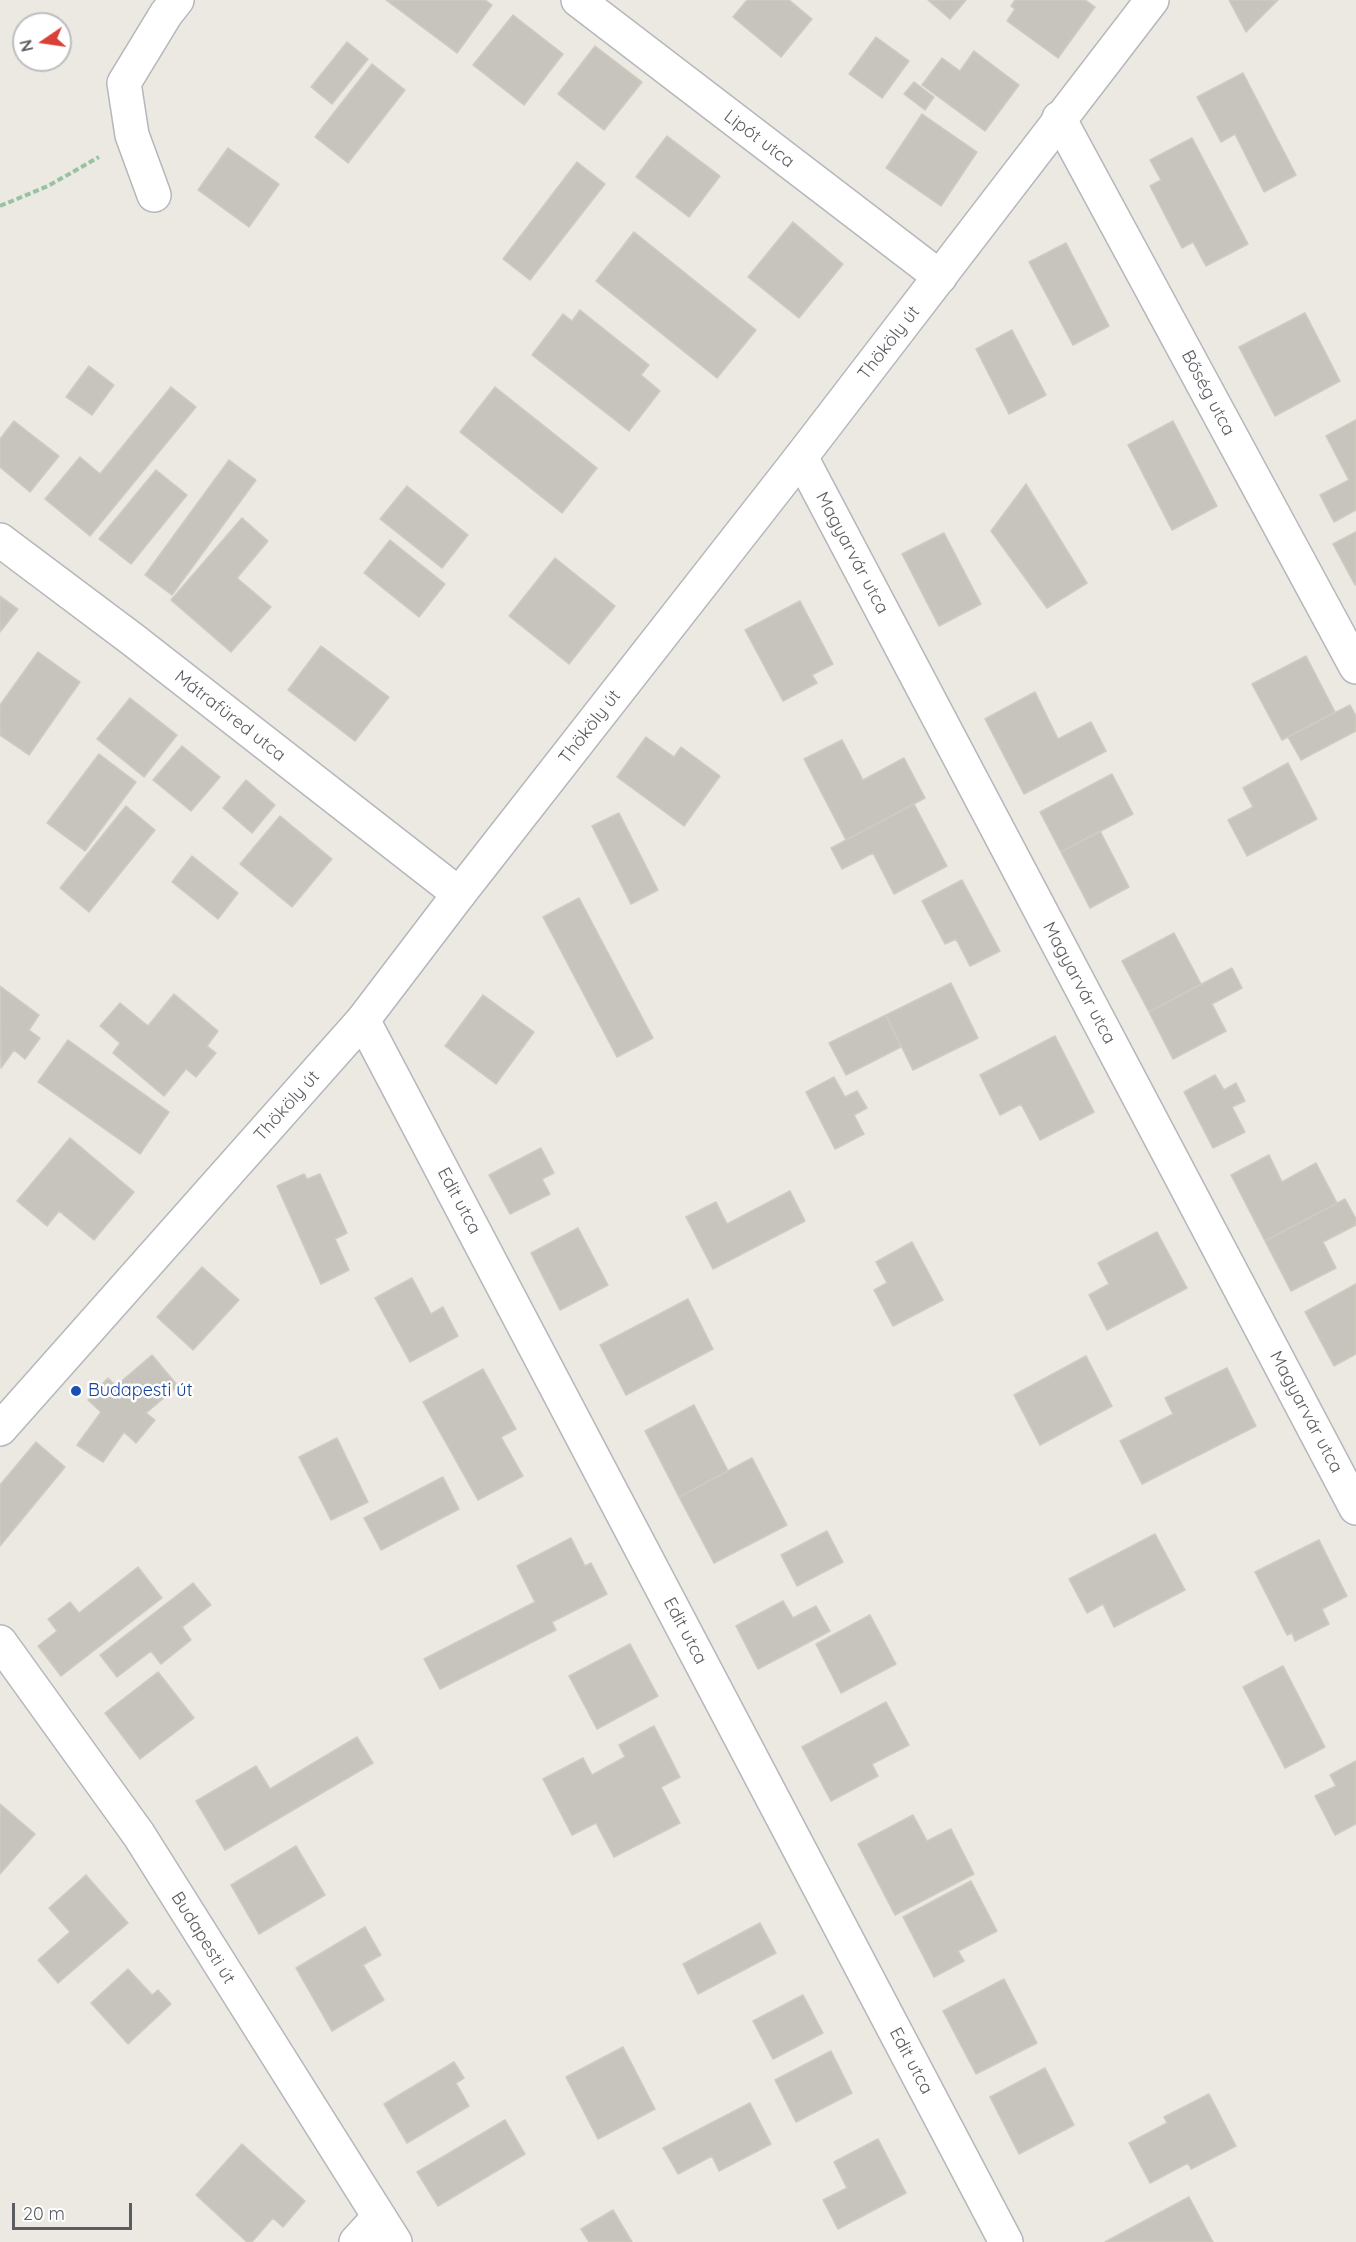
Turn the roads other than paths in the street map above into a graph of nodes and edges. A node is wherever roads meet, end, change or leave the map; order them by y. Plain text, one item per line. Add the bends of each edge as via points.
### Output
1 (177, 0) edge
2 (578, 0) edge
3 (1152, 0) edge
4 (1059, 118) junction
5 (154, 195) dead end
6 (940, 277) junction
7 (801, 457) junction
8 (0, 540) edge
9 (1356, 667) edge
10 (459, 894) junction
11 (363, 1020) junction
12 (0, 1429) edge
13 (1356, 1508) edge
14 (0, 1642) edge
15 (387, 2230) edge
16 (356, 2242) edge
17 (1006, 2242) edge

1 - 5 street via 124,83 132,135
2 - 6 street, Lipót utca
3 - 4 street, Thököly út
4 - 6 street, Thököly út
4 - 9 street, Bőség utca
6 - 7 street, Thököly út
7 - 10 street, Thököly út
7 - 13 street, Magyarvár utca
8 - 10 street, Mátrafüred utca
10 - 11 street, Thököly út
11 - 12 street, Thököly út
11 - 17 street, Edit utca
14 - 15 street, Budapesti út via 139,1835
15 - 16 street

